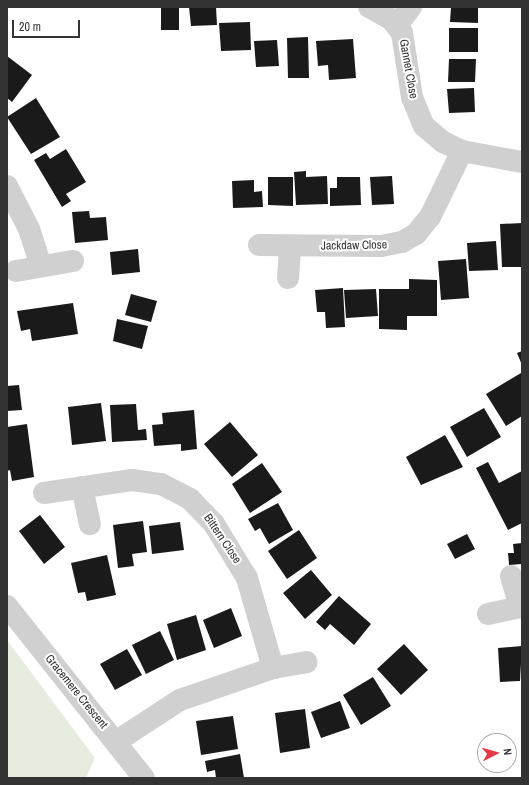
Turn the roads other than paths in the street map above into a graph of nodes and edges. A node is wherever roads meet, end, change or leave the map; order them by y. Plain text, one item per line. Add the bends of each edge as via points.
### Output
1 (369, 7) edge
2 (411, 7) edge
3 (397, 25) junction
4 (462, 151) junction
5 (522, 162) edge
6 (7, 186) edge
7 (259, 246) dead end
8 (290, 247) junction
9 (73, 261) dead end
10 (41, 264) junction
11 (16, 271) dead end
12 (288, 278) dead end
13 (82, 486) junction
14 (44, 493) dead end
15 (90, 524) dead end
16 (511, 576) dead end
17 (7, 606) edge
18 (521, 607) edge
19 (488, 614) dead end
20 (306, 662) dead end
21 (273, 668) junction
22 (117, 742) junction
23 (144, 778) edge

1 - 3 street, Gannet Close
2 - 3 street, Gannet Close
3 - 4 street, Gannet Close via 405,41 412,97 419,118 435,136
4 - 5 street, Gannet Close
4 - 8 street, Jackdaw Close via 437,204 410,238 380,246
6 - 10 street via 29,229
7 - 8 street, Jackdaw Close
8 - 12 street
9 - 10 street
10 - 11 street
13 - 14 street, Bittern Close
13 - 15 street
13 - 21 street, Bittern Close via 115,480 146,481 174,489 202,510 226,542 247,578
16 - 18 street
17 - 22 street, Gracemere Crescent
18 - 19 street
20 - 21 street
21 - 22 street via 180,700
22 - 23 street, Gracemere Crescent

